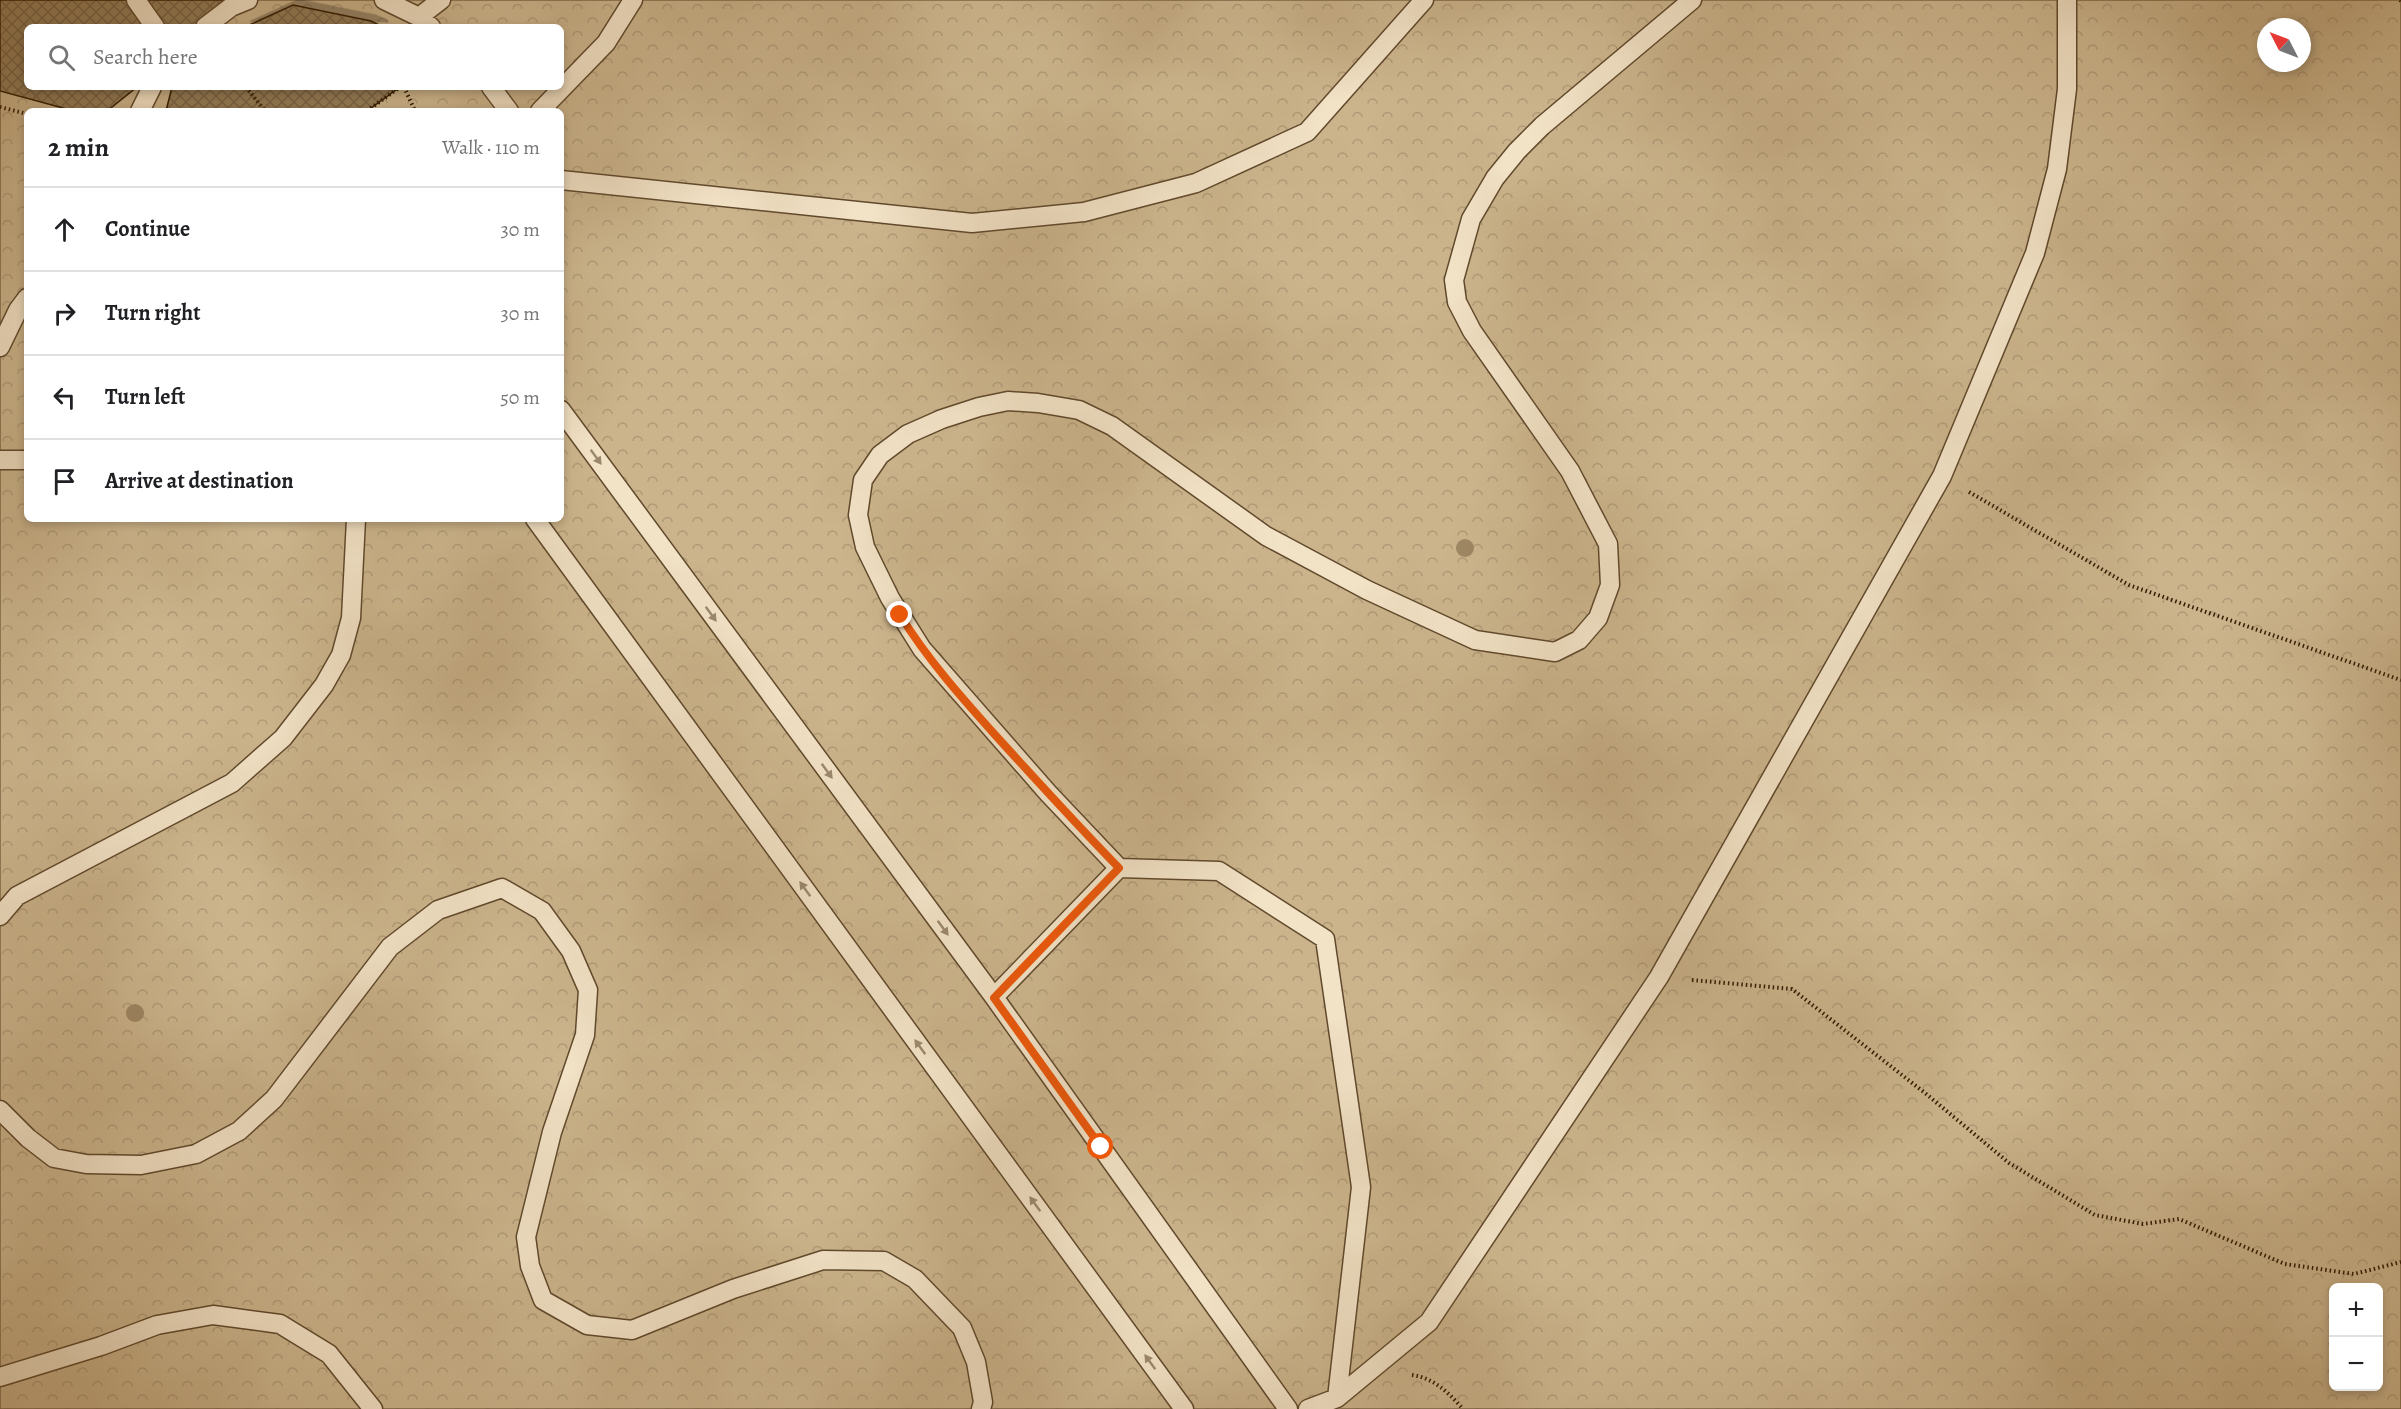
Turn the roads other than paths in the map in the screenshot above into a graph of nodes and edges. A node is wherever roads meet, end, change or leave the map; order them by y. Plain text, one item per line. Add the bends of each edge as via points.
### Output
1 (136, 0) edge
2 (248, 0) edge
3 (384, 0) edge
4 (441, 0) edge
5 (633, 0) edge
6 (1425, 0) edge
7 (1692, 0) edge
8 (2067, 0) edge
9 (228, 4) edge
10 (425, 22) edge
11 (153, 24) edge
12 (209, 24) edge
13 (564, 86) edge
14 (150, 90) edge
15 (493, 90) edge
16 (560, 90) edge
17 (142, 108) edge
18 (506, 108) edge
19 (543, 108) edge
20 (564, 180) edge
21 (24, 302) edge
22 (0, 347) edge
23 (564, 414) edge
24 (0, 460) edge
25 (24, 460) edge
26 (356, 522) edge
27 (537, 522) edge
28 (1119, 868) junction
29 (0, 916) edge
30 (994, 998) junction
31 (0, 1110) edge
32 (0, 1377) edge
33 (1337, 1398) junction
34 (373, 1409) edge
35 (981, 1409) edge
36 (1184, 1409) edge
37 (1288, 1409) edge
38 (1308, 1409) edge

1 - 11 lane
2 - 9 lane
3 - 10 lane
4 - 10 lane
5 - 13 lane via 606,43
6 - 20 lane via 1307,132 1196,183 1084,212 972,223
7 - 28 lane via 1517,151 1495,178 1471,219 1454,280 1457,302 1472,331 1570,471 1608,544 1610,585 1598,618 1579,640 1555,652 1475,640 1367,591 1266,536 1112,426 1079,410 1008,401 979,407 908,434 880,455 863,480 858,515 865,547 890,598 922,649 1040,785
8 - 33 lane via 2067,89 2057,168 2035,253 1942,476 1659,977 1429,1322
9 - 12 lane
14 - 17 lane
15 - 18 lane
16 - 19 lane
21 - 22 lane
23 -> 30 lane
24 - 25 lane
26 - 29 lane via 351,618 341,655 324,685 283,738 232,783 17,896
36 -> 27 lane
28 - 30 lane
28 - 33 lane via 1219,871 1325,939 1361,1187
30 - 37 lane
31 - 35 lane via 54,1158 86,1164 141,1165 196,1154 239,1131 274,1099 390,947 438,910 502,888 542,911 571,951 588,990 585,1035 552,1132 526,1237 530,1266 543,1300 586,1325 632,1330 733,1289 823,1260 884,1261 915,1279 962,1328 976,1362
32 - 34 lane via 156,1325 213,1315 280,1324 329,1354
33 - 38 lane

